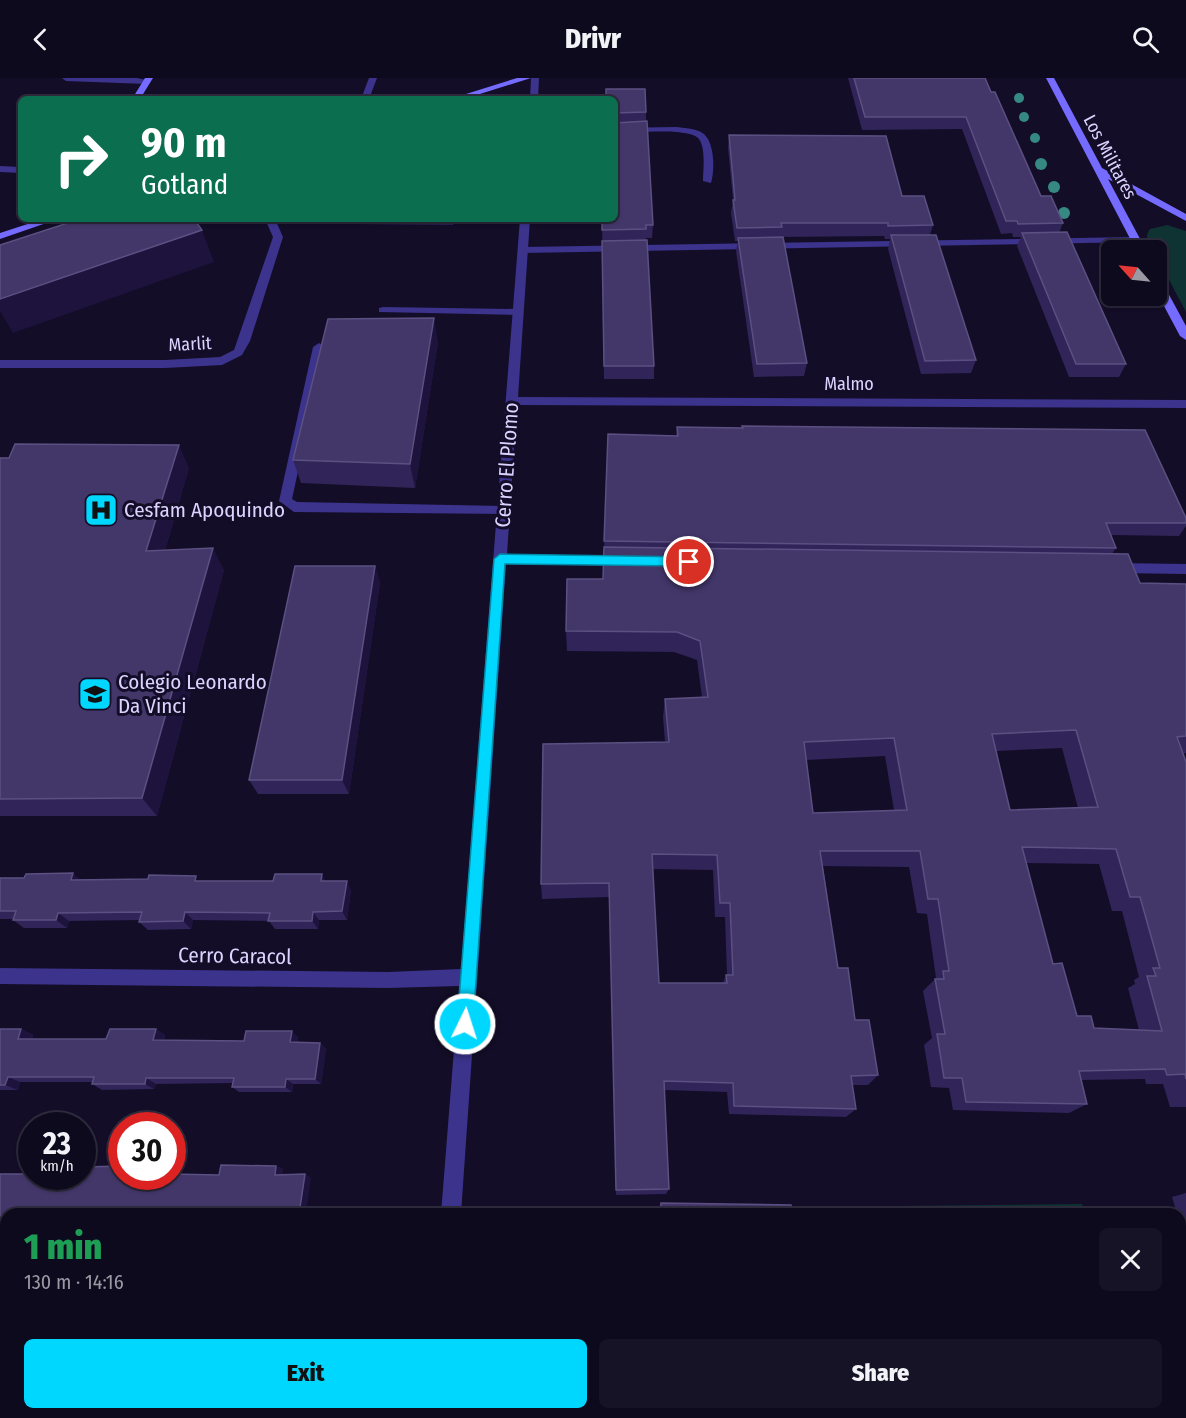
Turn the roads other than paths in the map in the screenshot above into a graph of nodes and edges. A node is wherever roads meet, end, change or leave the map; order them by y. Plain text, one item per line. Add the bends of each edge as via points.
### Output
1 (66, 78) edge
2 (373, 78) edge
3 (527, 78) edge
4 (535, 78) edge
5 (1050, 78) edge
6 (148, 79) edge
7 (138, 96) edge
8 (366, 96) edge
9 (464, 96) edge
10 (534, 96) edge
11 (618, 131) edge
12 (0, 169) edge
13 (18, 170) edge
14 (1099, 170) junction
15 (708, 181) dead end
16 (1186, 218) edge
17 (44, 222) edge
18 (271, 222) edge
19 (525, 222) edge
20 (0, 236) edge
21 (1136, 240) edge
22 (1101, 241) edge
23 (523, 250) junction
24 (1167, 301) edge
25 (383, 310) dead end
26 (518, 312) junction
27 (1186, 336) edge
28 (319, 347) edge
29 (0, 364) edge
30 (511, 401) junction
31 (1186, 404) edge
32 (504, 511) junction
33 (500, 559) junction
34 (642, 561) edge
35 (1103, 568) edge
36 (1186, 569) edge
37 (0, 976) edge
38 (469, 977) junction
39 (451, 1208) edge

1 - 6 street
2 - 8 street
3 - 9 main road
4 - 10 street
5 - 14 main road, Los Militares
6 - 7 main road
11 - 15 street via 684,130 699,134 704,140
12 - 13 street
14 - 16 main road
14 - 21 main road, Los Militares
17 - 20 main road
18 - 29 street, Marlit via 278,237 244,340 237,351 222,361
19 - 23 street, Cerro El Plomo
22 - 23 street
23 - 26 street, Cerro El Plomo
24 - 27 main road
25 - 26 street
26 - 30 street, Cerro El Plomo
28 - 32 street via 285,501 288,505
30 - 31 street, Malmo
30 - 32 street, Cerro El Plomo
32 - 33 street, Cerro El Plomo
33 - 34 street
33 - 38 street, Cerro El Plomo
35 - 36 street
37 - 38 street, Cerro Caracol via 388,980
38 - 39 street, Cerro El Plomo

